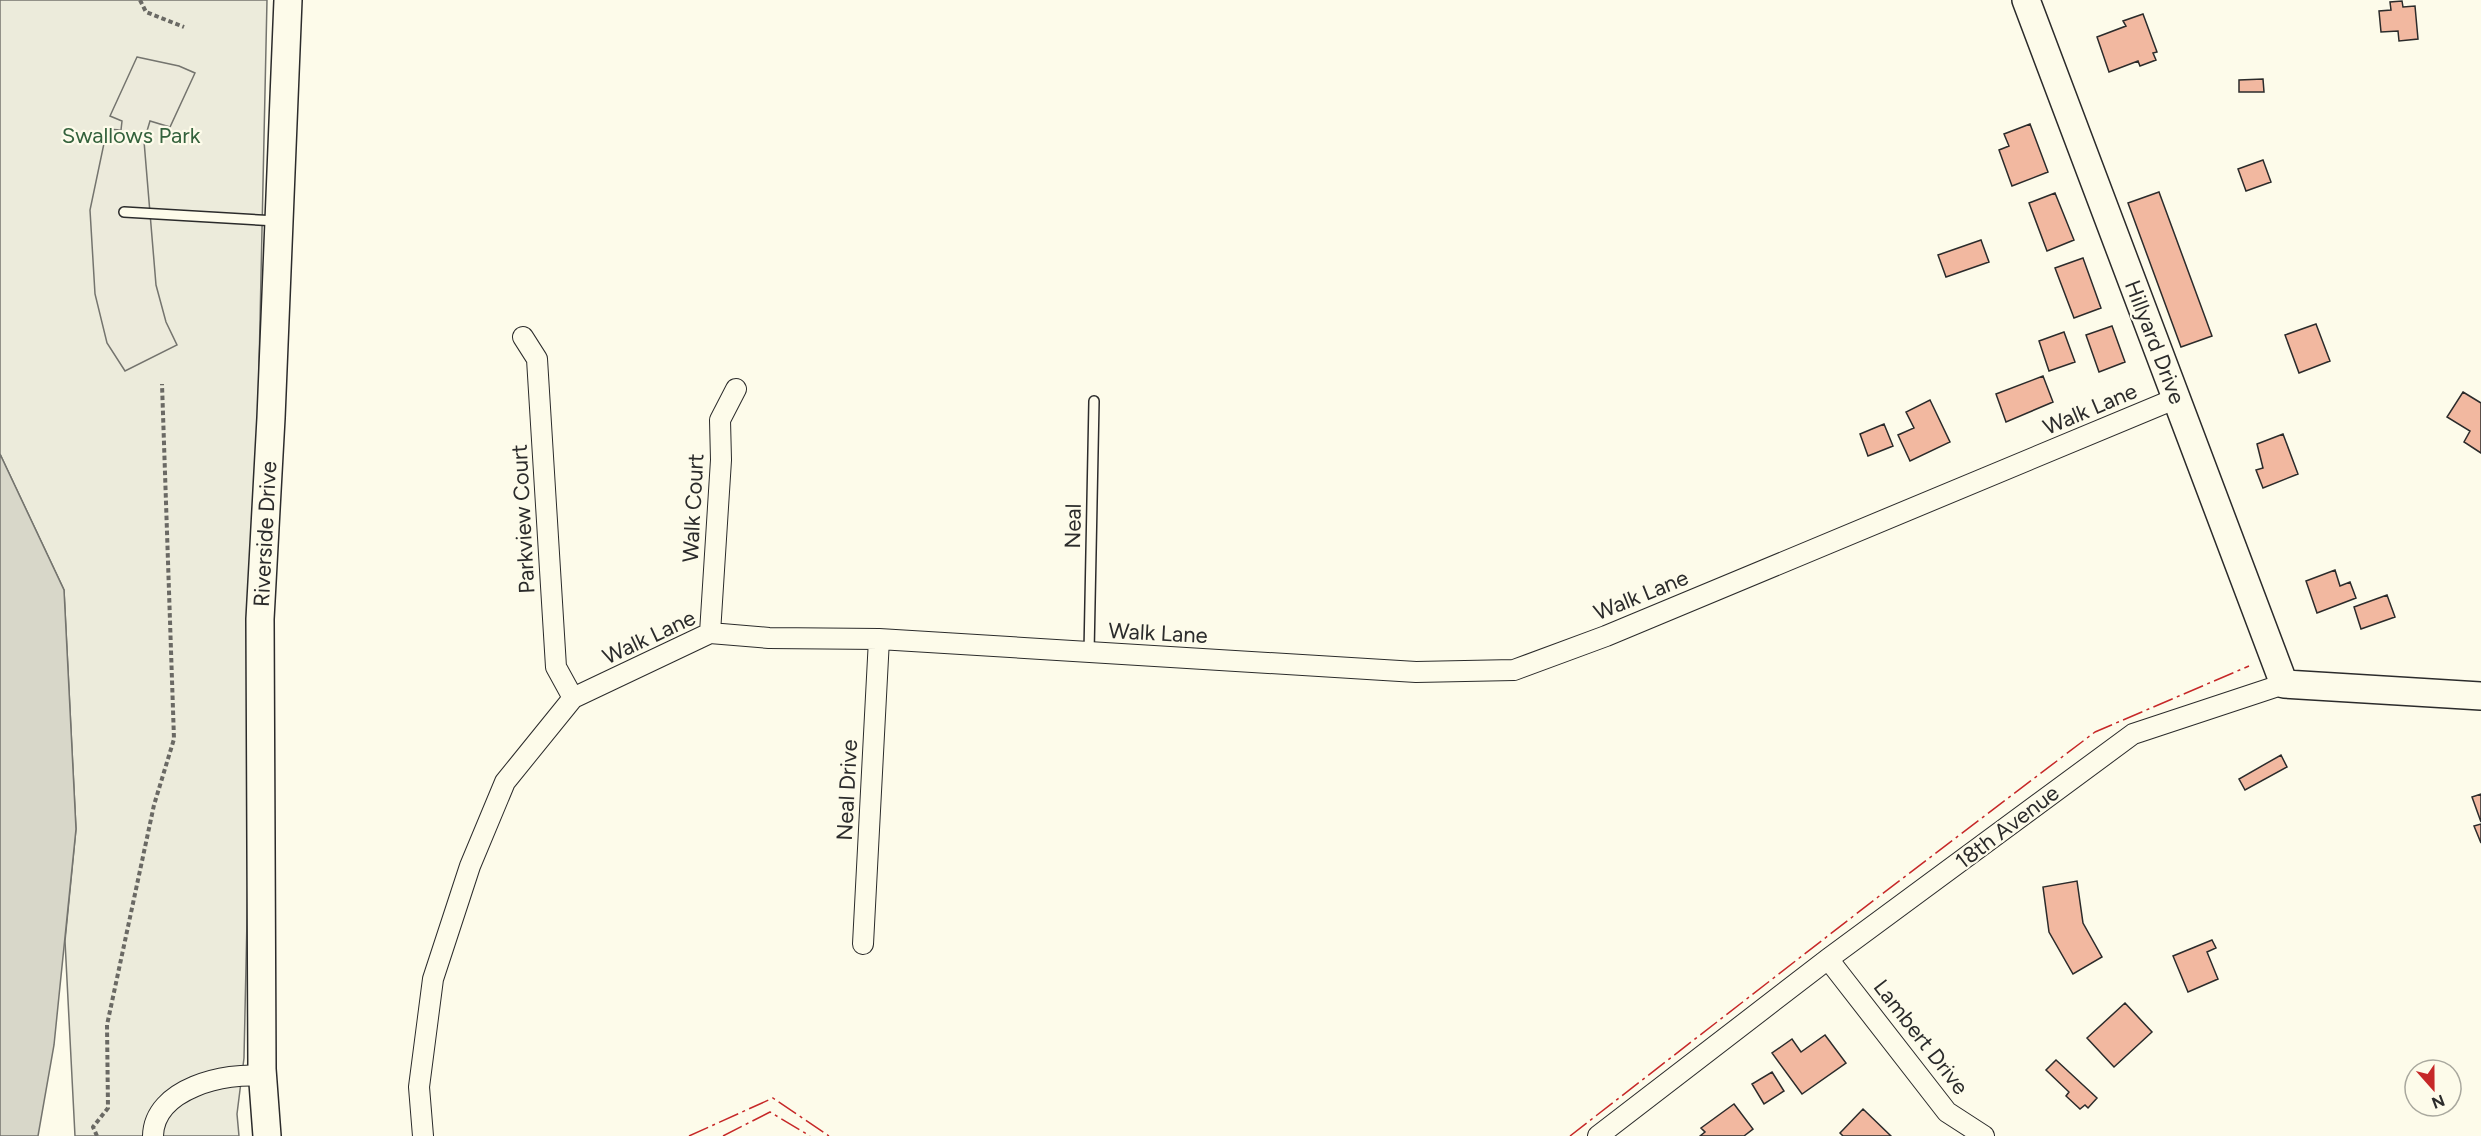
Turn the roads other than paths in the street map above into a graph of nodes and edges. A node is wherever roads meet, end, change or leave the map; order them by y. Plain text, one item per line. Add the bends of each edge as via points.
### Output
1 (288, 0) edge
2 (2026, 0) edge
3 (124, 212) dead end
4 (280, 221) junction
5 (523, 338) dead end
6 (736, 389) dead end
7 (2177, 398) junction
8 (1094, 401) dead end
9 (710, 633) junction
10 (879, 639) junction
11 (1089, 653) junction
12 (2284, 684) junction
13 (2481, 696) edge
14 (573, 698) junction
15 (863, 944) dead end
16 (1828, 959) junction
17 (263, 1072) junction
18 (153, 1136) edge
19 (267, 1136) edge
20 (423, 1136) edge
21 (1598, 1136) edge
22 (1984, 1136) edge

1 - 4 main road, Riverside Drive
2 - 7 main road, Hillyard Drive
3 - 4 lane
4 - 17 main road, Riverside Drive via 260,619
5 - 14 street, Parkview Court via 537,358 556,667
6 - 9 street, Walk Court via 720,420
7 - 11 street, Walk Lane via 1617,632 1514,670 1416,672
7 - 12 main road, Hillyard Drive
8 - 11 lane, Neal
9 - 10 street, Walk Lane
9 - 14 street, Walk Lane
10 - 11 street, Walk Lane
10 - 15 street, Neal Drive
12 - 13 main road, 18th Avenue
12 - 16 street, 18th Avenue via 2133,734
14 - 20 street, Walk Lane via 505,782 470,866 433,979 419,1086
16 - 21 street, 18th Avenue
16 - 22 street, Lambert Drive via 1947,1112
17 - 18 street via 233,1075 190,1089 161,1112
17 - 19 main road, Riverside Drive

